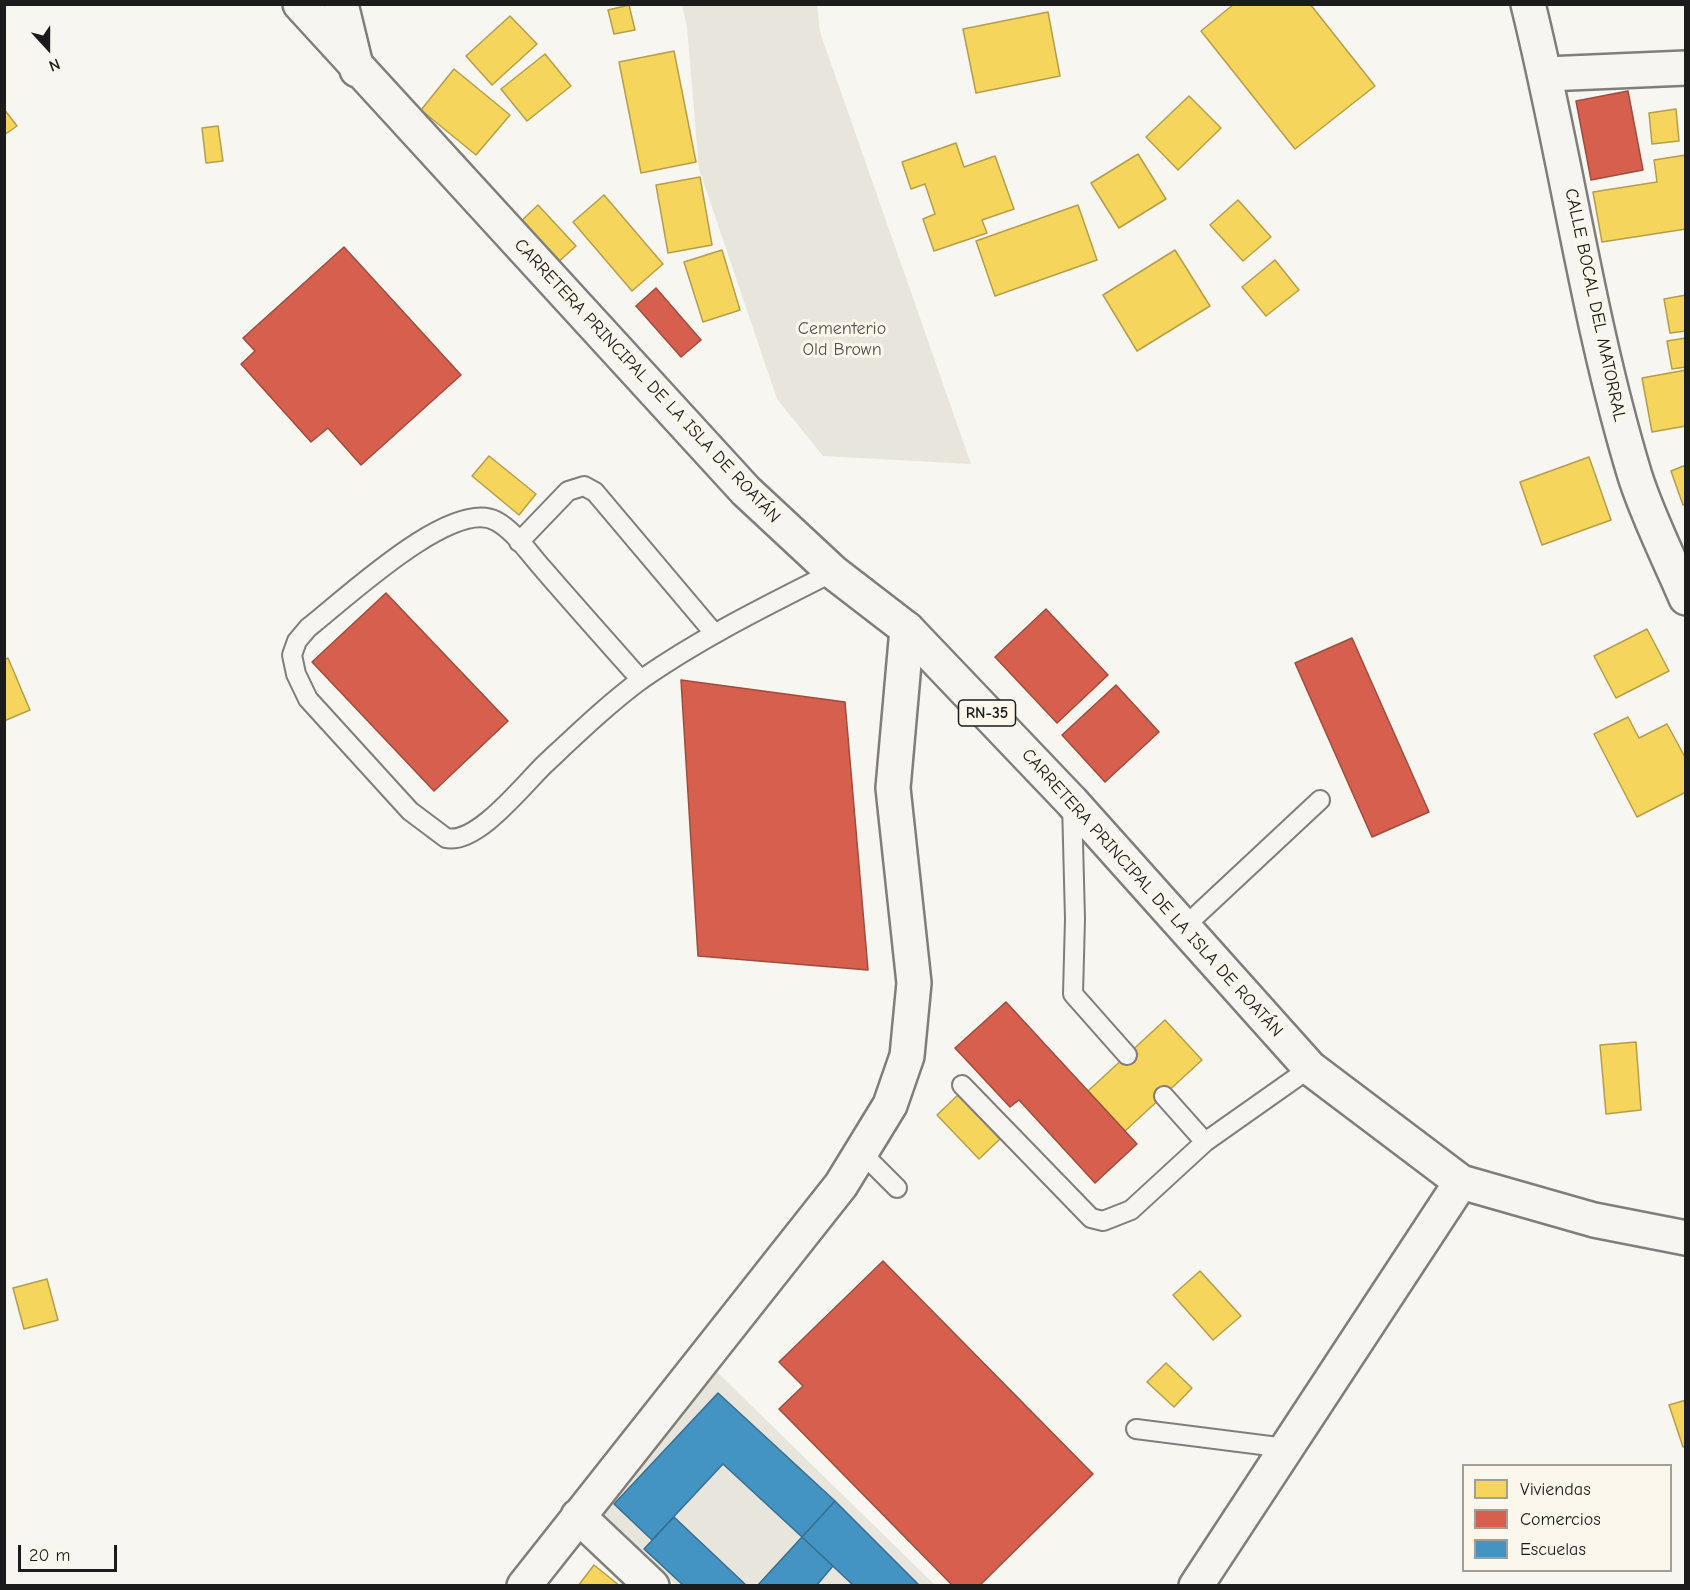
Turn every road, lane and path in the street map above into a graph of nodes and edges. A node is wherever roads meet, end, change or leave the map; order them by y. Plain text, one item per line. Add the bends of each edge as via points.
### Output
1 (300, 4) edge
2 (341, 4) edge
3 (1528, 4) edge
4 (1686, 68) edge
5 (357, 70) junction
6 (1546, 74) junction
7 (519, 542) junction
8 (834, 572) junction
9 (1686, 598) edge
10 (907, 629) junction
11 (714, 633) junction
12 (641, 680) junction
13 (1320, 800) dead end
14 (1072, 802) junction
15 (1184, 927) junction
16 (1127, 1055) dead end
17 (1310, 1068) junction
18 (962, 1085) dead end
19 (1164, 1096) dead end
20 (1205, 1142) junction
21 (861, 1152) junction
22 (1461, 1182) junction
23 (897, 1188) dead end
24 (1686, 1238) edge
25 (1136, 1429) dead end
26 (1286, 1448) junction
27 (578, 1516) junction
28 (524, 1586) edge
29 (652, 1586) edge
30 (1196, 1586) edge

1 - 5 main road, CARRETERA PRINCIPAL DE LA ISLA DE ROATÁN / RN-35
2 - 5 main road
3 - 6 main road, CALLE BOCAL DEL MATORRAL
4 - 6 main road
5 - 8 main road, CARRETERA PRINCIPAL DE LA ISLA DE ROATÁN / RN-35 via 746,491
6 - 9 main road, CALLE BOCAL DEL MATORRAL via 1610,385 1636,478
7 - 11 lane via 568,491 584,486 595,492
7 - 12 lane
7 - 12 lane via 496,520 472,518 449,524 419,540 297,641 292,655 308,699 410,811 453,839 476,831
8 - 10 main road, CARRETERA PRINCIPAL DE LA ISLA DE ROATÁN / RN-35
8 - 11 lane
10 - 14 main road, CARRETERA PRINCIPAL DE LA ISLA DE ROATÁN / RN-35
10 - 21 main road via 893,788 914,983 907,1056 890,1105
11 - 12 lane
13 - 15 lane
14 - 15 main road, CARRETERA PRINCIPAL DE LA ISLA DE ROATÁN / RN-35
14 - 16 lane via 1073,994
15 - 17 main road, CARRETERA PRINCIPAL DE LA ISLA DE ROATÁN / RN-35
17 - 20 lane
17 - 22 main road, CARRETERA PRINCIPAL DE LA ISLA DE ROATÁN / RN-35
18 - 20 lane via 1091,1218 1103,1221 1131,1210
19 - 20 lane
21 - 23 lane
21 - 27 main road via 841,1185
22 - 24 main road, CARRETERA PRINCIPAL DE LA ISLA DE ROATÁN / RN-35 via 1594,1220
22 - 26 main road
25 - 26 lane
26 - 30 main road
27 - 28 main road
27 - 29 main road

